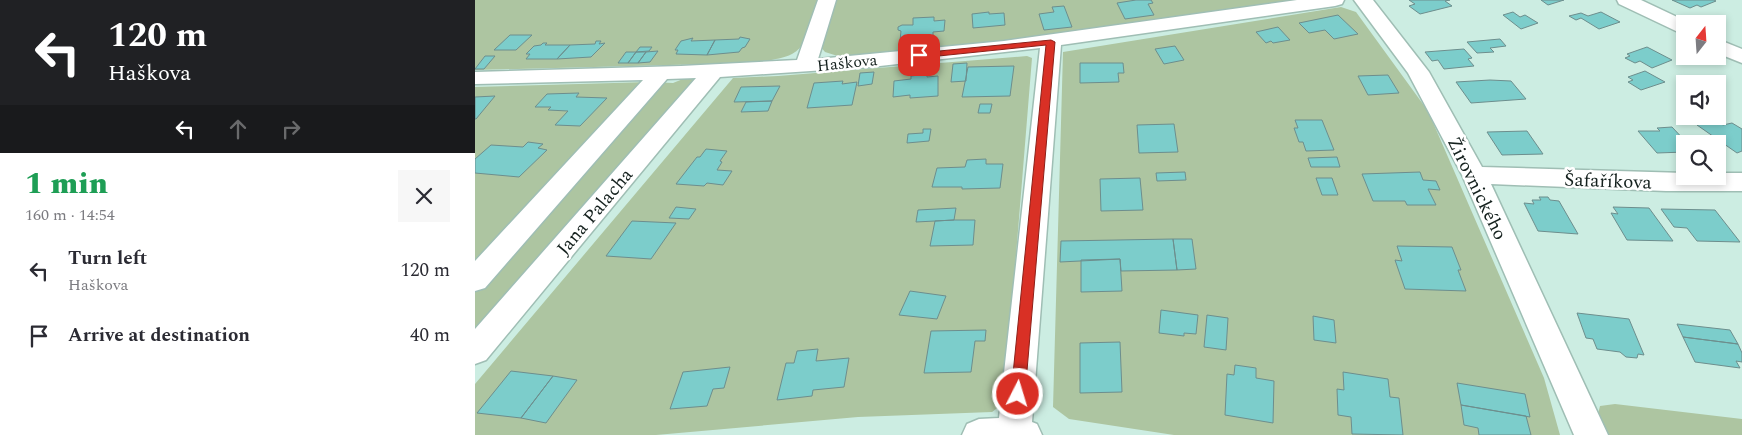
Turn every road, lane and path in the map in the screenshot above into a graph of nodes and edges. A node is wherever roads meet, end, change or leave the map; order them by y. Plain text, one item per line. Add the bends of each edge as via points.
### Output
1 (827, 0) edge
2 (1335, 0) edge
3 (1363, 0) edge
4 (1626, 0) edge
5 (1676, 24) edge
6 (1051, 42) junction
7 (1726, 49) edge
8 (1742, 57) edge
9 (805, 66) junction
10 (714, 71) junction
11 (661, 73) junction
12 (475, 78) edge
13 (1474, 175) junction
14 (1742, 182) edge
15 (475, 280) edge
16 (475, 352) edge
17 (1018, 434) edge
18 (979, 435) edge
19 (1591, 435) edge

1 - 9 street
2 - 6 street, Haškova
3 - 13 street, Žirovnického via 1418,72
4 - 5 street
6 - 9 street, Haškova
6 - 17 street
7 - 8 street
9 - 10 street, Haškova
10 - 11 street, Haškova
10 - 16 street, Jana Palacha
11 - 12 street, Haškova
11 - 15 street
13 - 14 street, Šafaříkova
13 - 19 street, Žirovnického
17 - 18 street

